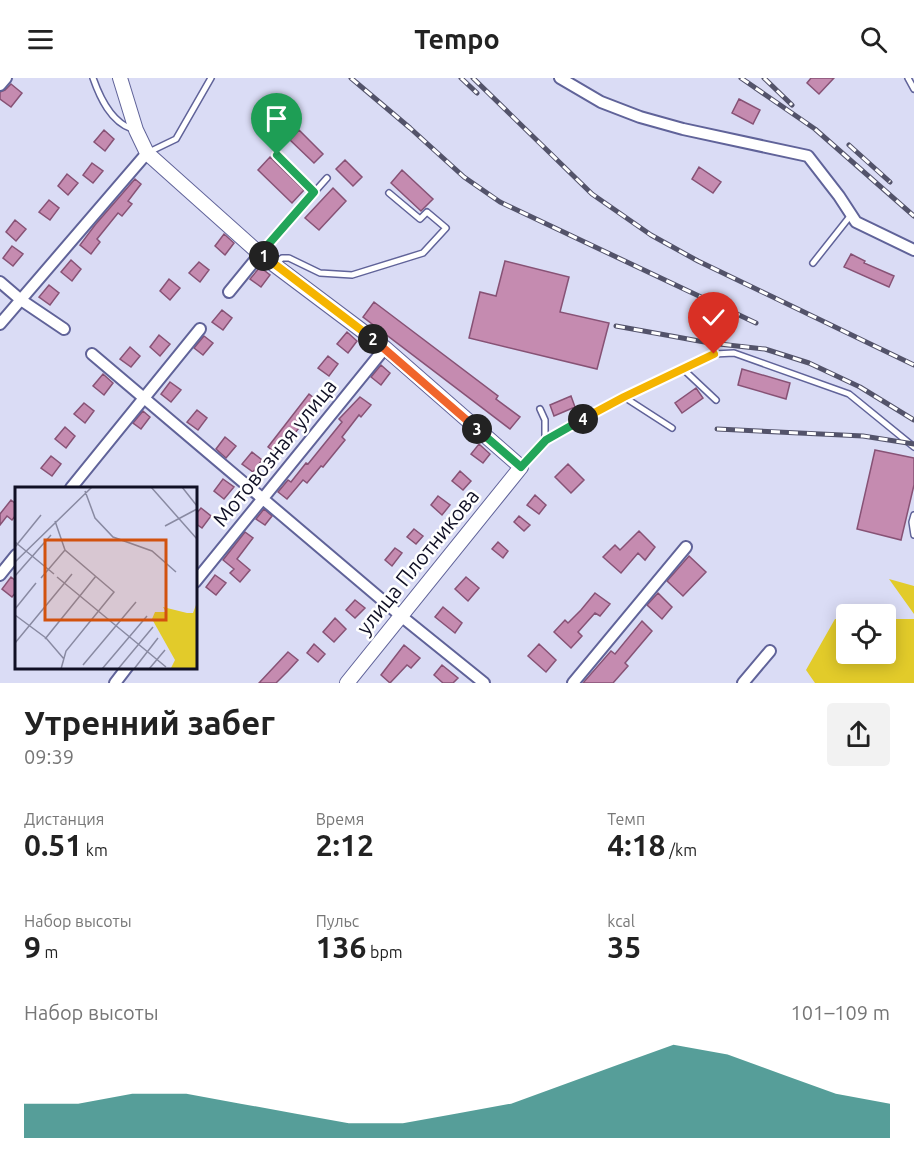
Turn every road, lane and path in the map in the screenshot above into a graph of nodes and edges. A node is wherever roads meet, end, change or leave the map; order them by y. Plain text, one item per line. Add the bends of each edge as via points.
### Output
1 (6, 78) edge
2 (93, 78) edge
3 (120, 78) edge
4 (211, 78) edge
5 (560, 78) edge
6 (908, 78) edge
7 (0, 86) edge
8 (914, 89) edge
9 (136, 130) junction
10 (147, 153) junction
11 (277, 155) dead end
12 (327, 178) dead end
13 (314, 192) junction
14 (389, 193) dead end
15 (851, 215) junction
16 (914, 250) edge
17 (260, 254) junction
18 (813, 263) dead end
19 (276, 264) junction
20 (0, 282) edge
21 (229, 292) dead end
22 (21, 300) junction
23 (0, 324) edge
24 (64, 329) dead end
25 (200, 329) dead end
26 (385, 348) junction
27 (92, 354) dead end
28 (683, 369) junction
29 (624, 397) junction
30 (145, 398) junction
31 (716, 400) dead end
32 (540, 410) dead end
33 (672, 428) dead end
34 (546, 440) junction
35 (914, 447) edge
36 (521, 467) junction
37 (72, 487) edge
38 (262, 497) junction
39 (914, 515) edge
40 (914, 535) edge
41 (686, 547) dead end
42 (15, 556) edge
43 (0, 575) edge
44 (196, 581) edge
45 (402, 616) junction
46 (770, 651) dead end
47 (126, 668) edge
48 (115, 683) edge
49 (346, 683) edge
50 (484, 683) edge
51 (573, 683) edge
52 (743, 683) edge

1 - 7 street
2 - 9 lane via 101,101 124,126
3 - 9 street
4 - 10 lane via 176,139
5 - 15 street via 601,102 640,117 808,156
6 - 8 lane
9 - 10 street
10 - 17 street
10 - 22 street
11 - 13 lane
12 - 13 lane
13 - 17 lane
14 - 19 lane via 420,219 427,212 446,228 423,253 352,275 320,273 290,258 282,258
15 - 16 street via 856,222
15 - 18 lane
17 - 19 street
17 - 21 street
19 - 26 street
20 - 22 street
22 - 23 street
22 - 24 street
25 - 30 street
26 - 36 street
26 - 38 street, Мотовозная улица
27 - 30 street
28 - 29 lane
28 - 31 lane
28 - 35 lane via 714,354 734,353 849,394
29 - 33 lane
29 - 34 lane
30 - 37 street
30 - 38 street
32 - 34 lane
34 - 36 lane
36 - 45 street, улица Плотникова
38 - 44 street, Мотовозная улица
38 - 45 street
39 - 40 lane
41 - 51 street
42 - 43 street
45 - 49 street, улица Плотникова
45 - 50 street
46 - 52 street
47 - 48 street

